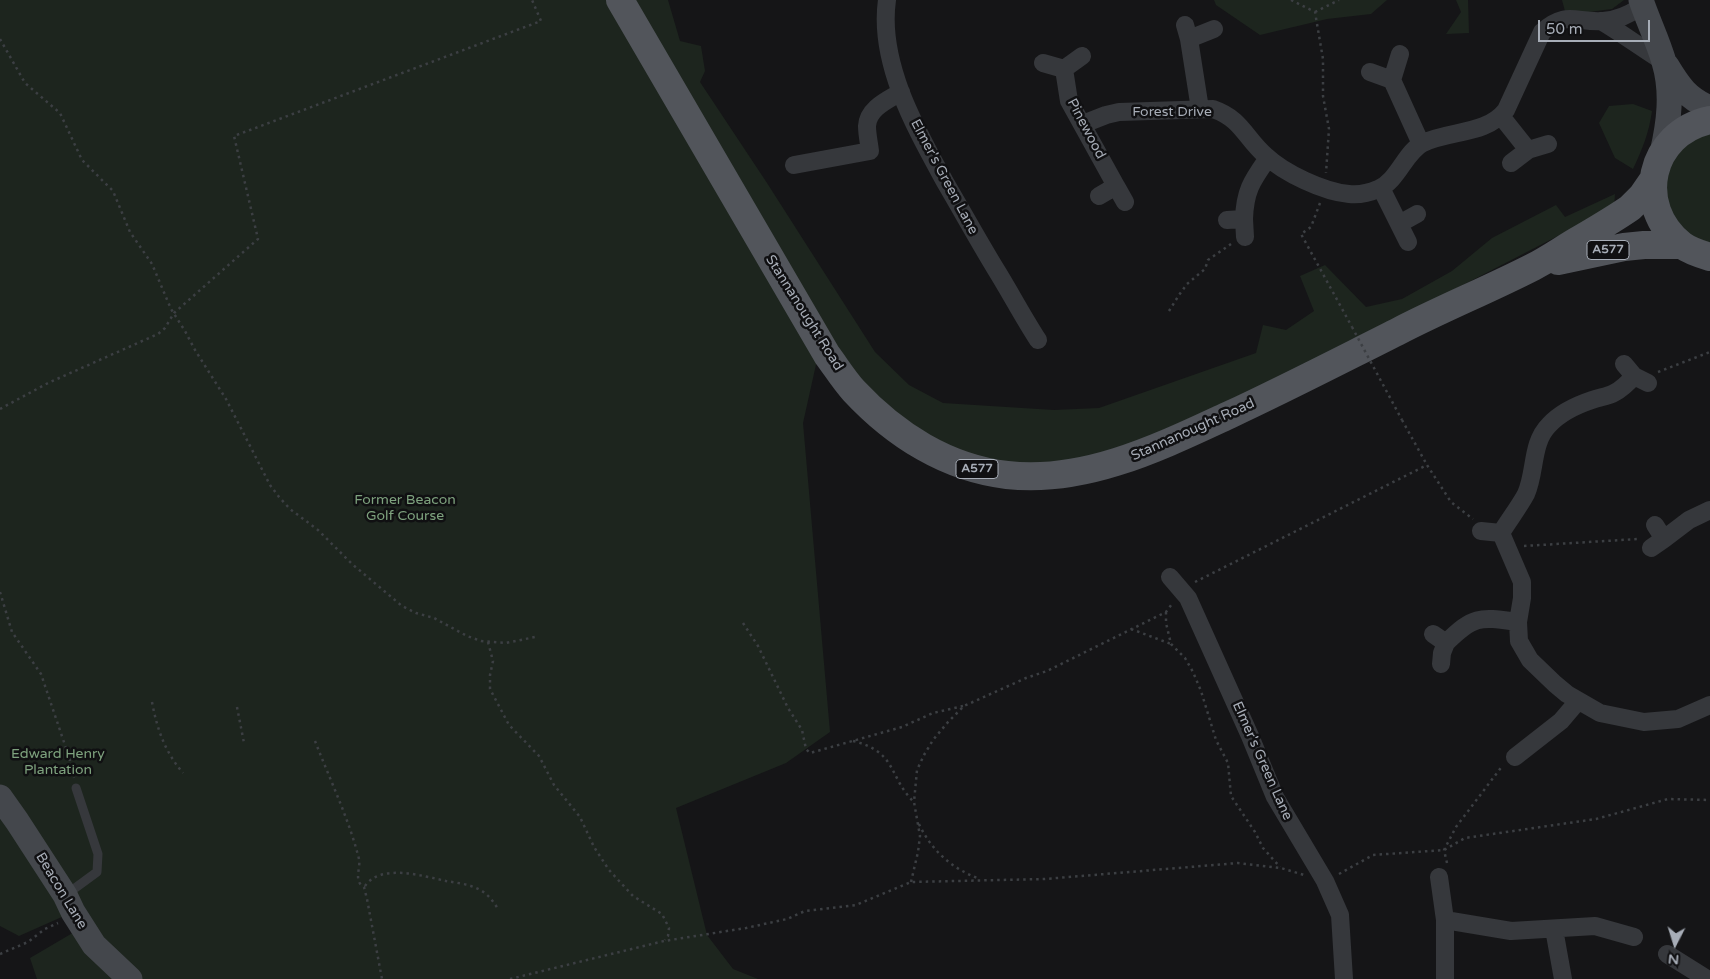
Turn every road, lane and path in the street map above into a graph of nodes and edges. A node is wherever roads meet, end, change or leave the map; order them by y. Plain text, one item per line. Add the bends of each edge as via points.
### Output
1 (532, 0) edge
2 (620, 0) edge
3 (886, 0) edge
4 (1290, 0) edge
5 (1338, 0) edge
6 (1642, 3) edge
7 (1315, 12) junction
8 (1601, 21) junction
9 (1214, 30) dead end
10 (0, 39) edge
11 (1400, 54) dead end
12 (1082, 56) dead end
13 (1664, 62) junction
14 (1043, 63) dead end
15 (1064, 69) junction
16 (1370, 72) dead end
17 (1392, 80) junction
18 (901, 92) junction
19 (1710, 108) edge
20 (1200, 109) junction
21 (1501, 116) junction
22 (1710, 120) edge
23 (1083, 124) junction
24 (1421, 144) junction
25 (1548, 144) dead end
26 (1528, 150) junction
27 (1662, 153) junction
28 (1268, 158) junction
29 (1511, 162) dead end
30 (794, 165) dead end
31 (1653, 180) junction
32 (1116, 186) junction
33 (1325, 188) junction
34 (1381, 188) junction
35 (1099, 196) dead end
36 (1125, 202) dead end
37 (1417, 214) dead end
38 (1399, 224) junction
39 (1246, 237) joint
40 (1408, 242) dead end
41 (1699, 255) edge
42 (1534, 266) junction
43 (1170, 311) dead end
44 (174, 313) junction
45 (1038, 340) dead end
46 (1710, 352) edge
47 (1636, 376) joint
48 (0, 409) edge
49 (1427, 465) junction
50 (1710, 510) edge
51 (1480, 530) joint
52 (1657, 538) joint
53 (1504, 539) junction
54 (1176, 583) junction
55 (0, 592) edge
56 (1166, 612) junction
57 (1518, 622) junction
58 (743, 623) dead end
59 (1131, 629) junction
60 (535, 637) dead end
61 (488, 642) junction
62 (1171, 644) junction
63 (1440, 664) dead end
64 (1578, 701) junction
65 (152, 702) dead end
66 (1710, 705) edge
67 (964, 706) junction
68 (238, 707) dead end
69 (315, 741) dead end
70 (853, 741) junction
71 (244, 743) dead end
72 (1515, 757) joint
73 (183, 773) dead end
74 (76, 788) joint
75 (0, 797) edge
76 (1710, 800) edge
77 (914, 802) junction
78 (918, 820) junction
79 (1444, 850) junction
80 (1281, 868) junction
81 (1439, 877) dead end
82 (983, 880) junction
83 (1324, 881) junction
84 (911, 882) junction
85 (364, 886) junction
86 (69, 904) junction
87 (498, 909) dead end
88 (1445, 920) junction
89 (1554, 929) junction
90 (1634, 937) dead end
91 (664, 941) junction
92 (0, 954) edge
93 (1667, 954) dead end
94 (130, 979) edge
95 (382, 979) edge
96 (510, 979) edge
97 (1344, 979) edge
98 (1445, 979) edge
99 (1563, 979) edge
100 (1707, 979) edge

1 - 44 path via 541,21 234,136 258,239
2 - 42 main road, Stannanought Road / A577 via 827,355 853,390 878,416 909,439 941,457 972,468 1008,475 1041,476 1118,462 1248,406
3 - 18 street, Elmer's Green Lane via 886,30
4 - 7 path
5 - 7 path
6 - 8 street via 1620,18
6 - 13 street
7 - 33 path via 1329,129
8 - 13 street
8 - 21 street via 1564,19 1542,32
9 - 20 street via 1187,32
10 - 44 path via 25,83 60,113 82,160 113,191 130,232 152,264
11 - 17 street
12 - 15 street
13 - 19 street via 1680,87
13 - 27 street via 1669,106
14 - 15 street
15 - 23 street, Pinewood via 1069,101
16 - 17 street
17 - 24 street
18 - 30 street via 881,103 873,112 867,124 870,151
18 - 45 street, Elmer's Green Lane via 918,132 974,234
20 - 23 street, Forest Drive via 1119,112
20 - 28 street, Forest Drive via 1230,117
21 - 24 street via 1487,126
21 - 26 street
22 - 27 main road, A577 via 1697,123 1677,135
23 - 32 street, Pinewood
24 - 34 street, Forest Drive
25 - 26 street
26 - 29 street
27 - 31 main road, A577
28 - 33 street, Forest Drive
28 - 39 street via 1251,183 1235,219
31 - 41 main road, A577 via 1653,199 1659,217 1669,233
31 - 42 main road, Stannanought Road / A577 via 1630,208
32 - 35 street
32 - 36 street, Pinewood
33 - 34 street, Forest Drive via 1366,194
33 - 49 path, bridge via 1311,227 1301,234
34 - 38 street
37 - 38 street
38 - 40 street
39 - 43 path via 1208,260 1205,269 1188,284
41 - 42 main road, Stannanought Road / A577 via 1644,244
44 - 48 path via 158,334 48,383
44 - 61 path via 226,399 270,485 284,503 402,606 440,620 466,636
46 - 47 path
47 - 53 street via 1613,394 1571,408 1548,425 1537,446 1526,494
49 - 51 path via 1451,502 1477,522
49 - 54 path
50 - 52 street
51 - 53 street
52 - 53 path via 1532,546
53 - 57 street via 1522,582
54 - 56 path
54 - 83 street, Elmer's Green Lane via 1188,598 1275,796
55 - 74 path via 12,632 41,674
56 - 59 path
56 - 62 path
57 - 63 street via 1479,618 1439,638
57 - 64 street via 1519,642 1530,660
58 - 70 path via 802,730 806,749 810,753
59 - 62 path
59 - 67 path via 1047,672
60 - 61 path via 506,643
61 - 91 path via 493,656 490,689 509,725 539,756 554,785 580,817 609,870 633,896 664,918 668,936
62 - 80 path via 1185,658 1200,691 1216,740 1228,763 1234,803 1263,848
64 - 66 street via 1600,713 1644,722 1678,719
64 - 72 street via 1561,721
65 - 73 path via 163,743
67 - 70 path via 933,713 902,727
67 - 77 path via 924,754 917,770
68 - 71 path
69 - 85 path via 346,821 359,860 359,882
70 - 77 path via 882,754
72 - 79 path via 1501,766 1456,827
74 - 86 lane via 98,854 97,872
75 - 86 street, Beacon Lane
76 - 79 path via 1668,799 1596,819 1464,838
77 - 78 path
78 - 82 path via 930,843 947,862
78 - 84 path via 920,836
79 - 83 path via 1373,855
80 - 82 path via 1238,863 1045,879
80 - 83 path
81 - 88 street
82 - 84 path
83 - 97 street, Elmer's Green Lane via 1340,915
84 - 91 path via 856,905 805,911 746,928
85 - 87 path via 381,875 416,874 479,889 491,898
85 - 95 path
86 - 92 path via 61,922
86 - 94 street, Beacon Lane via 94,945
88 - 89 street via 1511,930
88 - 98 street
89 - 90 street via 1595,926
89 - 99 street
91 - 96 path
93 - 100 street

